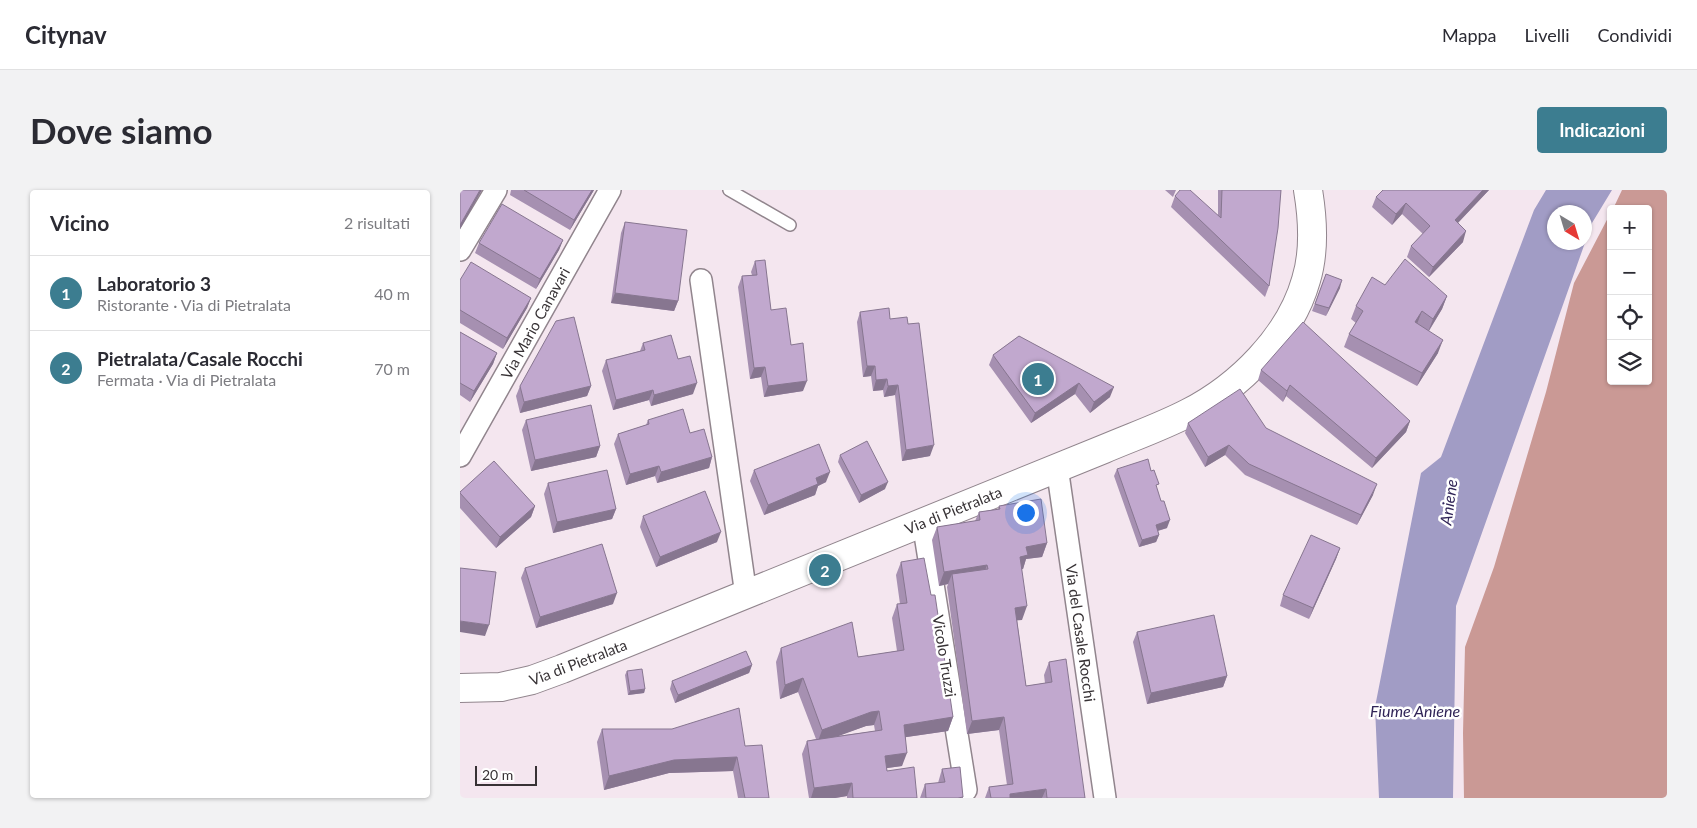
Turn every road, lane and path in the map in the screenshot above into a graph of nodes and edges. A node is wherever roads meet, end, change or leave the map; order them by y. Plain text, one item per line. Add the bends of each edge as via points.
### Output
1 (496, 190) edge
2 (610, 190) edge
3 (730, 190) edge
4 (1308, 190) edge
5 (790, 225) dead end
6 (460, 250) edge
7 (701, 280) dead end
8 (460, 456) edge
9 (1057, 467) junction
10 (923, 522) junction
11 (746, 595) junction
12 (460, 688) edge
13 (966, 790) dead end
14 (1105, 798) edge

1 - 6 street
2 - 8 street, Via Mario Canavari
3 - 5 lane
4 - 9 street, Via di Pietralata via 1312,247 1307,278 1290,317 1261,356 1233,383 1189,412
7 - 11 street
9 - 10 street, Via di Pietralata
9 - 14 street, Via del Casale Rocchi
10 - 11 street, Via di Pietralata
10 - 13 street, Vicolo Truzzi
11 - 12 street, Via di Pietralata via 532,680 501,687

